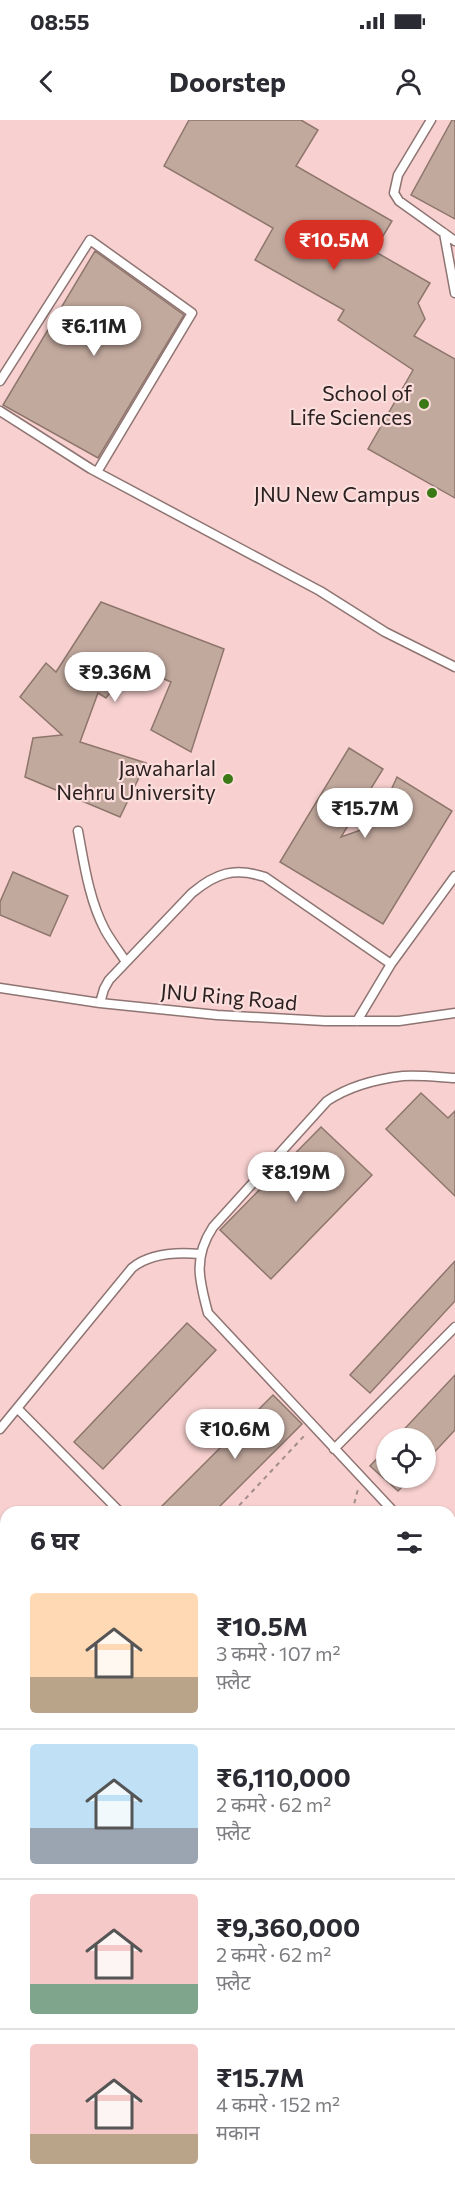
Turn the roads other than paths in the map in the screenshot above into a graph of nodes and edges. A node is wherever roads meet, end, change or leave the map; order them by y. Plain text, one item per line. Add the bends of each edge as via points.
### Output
1 (431, 120) edge
2 (444, 233) junction
3 (455, 241) edge
4 (455, 293) edge
5 (0, 381) edge
6 (0, 411) edge
7 (97, 472) junction
8 (455, 667) edge
9 (78, 831) dead end
10 (455, 876) edge
11 (126, 962) junction
12 (391, 964) junction
13 (0, 988) edge
14 (100, 1003) junction
15 (455, 1013) edge
16 (357, 1021) junction
17 (455, 1078) edge
18 (200, 1254) junction
19 (455, 1327) edge
20 (18, 1409) junction
21 (0, 1430) edge
22 (334, 1449) junction
23 (114, 1506) edge
24 (387, 1506) edge

1 - 2 lane via 398,175 394,194
2 - 3 lane
2 - 4 lane
5 - 7 lane via 90,240 192,313
6 - 7 lane
7 - 8 lane
9 - 11 lane via 100,918
10 - 12 lane
11 - 12 lane via 207,880 228,872 248,872 265,877
11 - 14 lane via 109,980
12 - 16 lane
13 - 14 lane, JNU Ring Road
14 - 16 lane, JNU Ring Road via 217,1015
15 - 16 lane, JNU Ring Road via 399,1021
17 - 18 lane via 404,1076 332,1097 213,1227
18 - 20 lane via 162,1255 140,1261
18 - 22 lane via 208,1313
19 - 22 lane
20 - 21 lane
20 - 23 lane
22 - 24 lane

